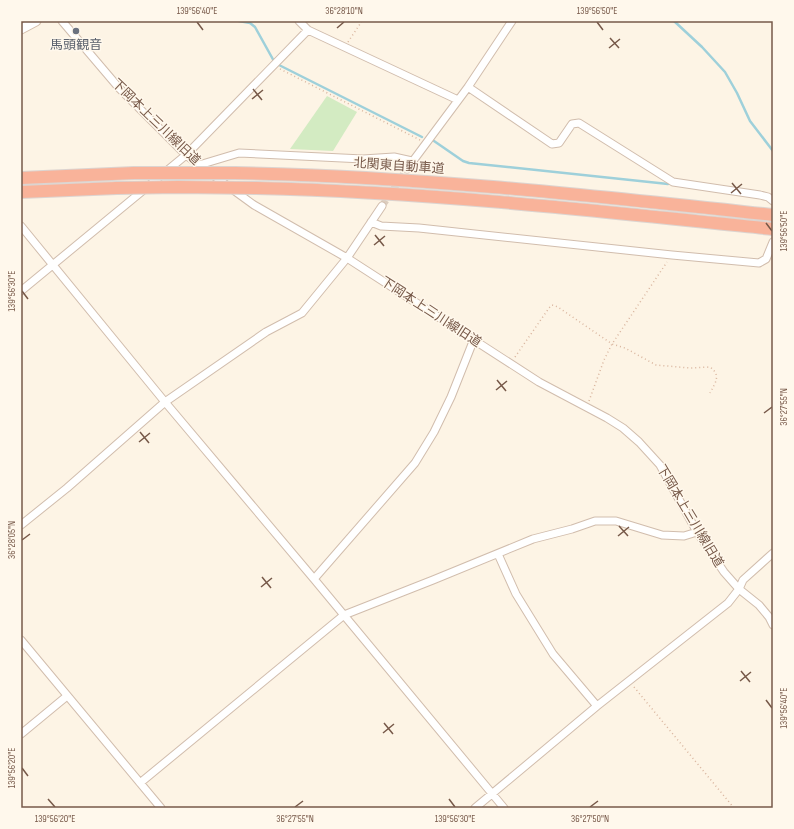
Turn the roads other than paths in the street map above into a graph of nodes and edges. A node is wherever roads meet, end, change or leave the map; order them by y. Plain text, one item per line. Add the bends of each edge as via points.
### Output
1 (36, 21) edge
2 (62, 21) edge
3 (299, 21) edge
4 (512, 21) edge
5 (21, 29) edge
6 (308, 30) junction
7 (468, 87) junction
8 (458, 100) junction
9 (186, 155) junction
10 (412, 161) junction
11 (199, 165) junction
12 (407, 169) tunnel mouth
13 (21, 178) edge
14 (21, 192) edge
15 (773, 201) edge
16 (382, 206) tunnel mouth
17 (769, 215) edge
18 (371, 222) junction
19 (21, 226) edge
20 (768, 229) edge
21 (773, 242) edge
22 (347, 258) junction
23 (53, 264) junction
24 (21, 291) edge
25 (474, 339) junction
26 (165, 402) junction
27 (21, 525) edge
28 (697, 532) junction
29 (773, 553) edge
30 (498, 554) junction
31 (314, 578) junction
32 (739, 589) junction
33 (344, 615) junction
34 (773, 625) edge
35 (21, 640) edge
36 (67, 696) junction
37 (598, 706) junction
38 (21, 734) edge
39 (140, 783) junction
40 (493, 794) junction
41 (161, 808) edge
42 (475, 808) edge
43 (504, 808) edge

1 - 5 street
2 - 9 street, 下岡本上三川線旧道 via 107,75
3 - 6 street
4 - 7 street
6 - 8 street
6 - 9 street
7 - 8 street
7 - 15 street via 552,144 560,144 572,124 578,123 673,182 760,195
8 - 10 street
9 - 11 street, 下岡本上三川線旧道
9 - 23 street
10 - 11 street via 394,157 363,159 239,153
10 - 12 street
11 - 22 street, 下岡本上三川線旧道 via 254,205
13 - 17 highway, 北関東自動車道, bridge via 235,173 413,180
14 - 20 highway, bridge via 178,187 330,190 497,201
16 - 18 street
18 - 21 street via 381,226 759,263 766,259
18 - 22 street
19 - 23 street
22 - 25 street, 下岡本上三川線旧道
22 - 26 street via 302,313 266,332
23 - 24 street
23 - 26 street
25 - 28 street, 下岡本上三川線旧道 via 539,382 624,428 660,465
25 - 31 street via 451,397 434,432 414,463
26 - 27 street
26 - 31 street
28 - 30 street via 684,536 662,535 616,521 595,521 533,539
28 - 32 street, 下岡本上三川線旧道
29 - 32 street via 743,580
30 - 33 street
30 - 37 street via 516,594 553,654
31 - 33 street
32 - 34 street, 下岡本上三川線旧道 via 759,605
32 - 37 street via 728,603
33 - 39 street
33 - 40 street
35 - 36 street
36 - 38 street
36 - 39 street
37 - 40 street
39 - 41 street
40 - 42 street
40 - 43 street

